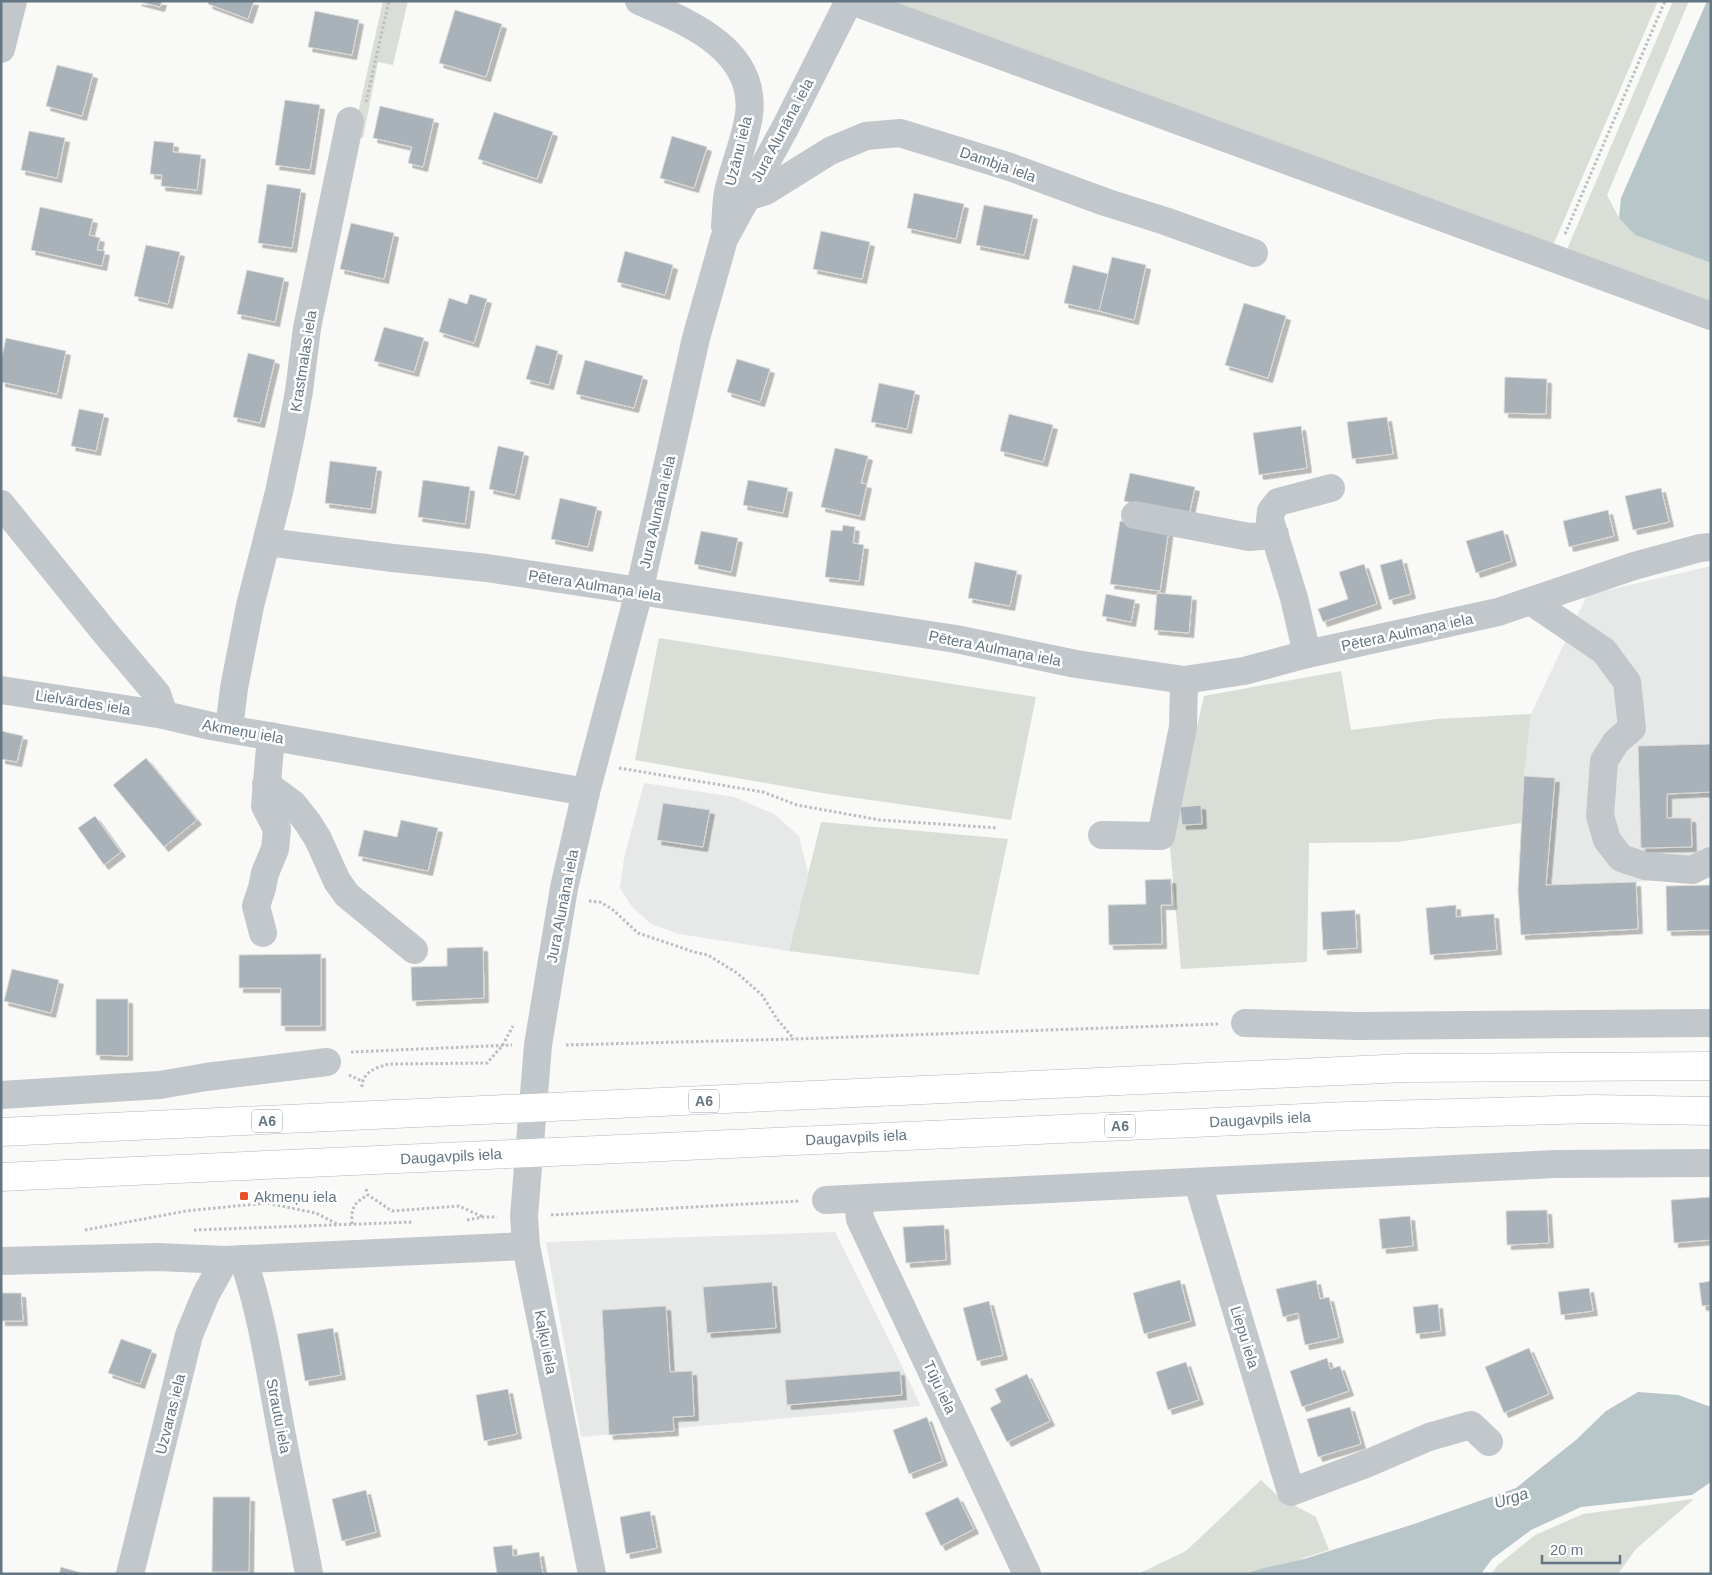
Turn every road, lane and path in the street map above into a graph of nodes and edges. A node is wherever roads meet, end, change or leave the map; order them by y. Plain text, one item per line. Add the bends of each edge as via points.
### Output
1 (13, 1) edge
2 (389, 1) edge
3 (639, 1) edge
4 (850, 1) edge
5 (1665, 1) edge
6 (1, 49) edge
7 (350, 121) joint
8 (747, 197) junction
9 (724, 239) junction
10 (1254, 253) dead end
11 (1554, 258) junction
12 (1711, 316) edge
13 (1331, 488) dead end
14 (1, 504) edge
15 (1135, 515) dead end
16 (1275, 535) junction
17 (267, 542) junction
18 (1711, 547) edge
19 (639, 592) junction
20 (1532, 602) junction
21 (1306, 654) junction
22 (1184, 680) junction
23 (1, 690) edge
24 (164, 715) junction
25 (229, 729) junction
26 (272, 736) junction
27 (594, 764) junction
28 (266, 784) junction
29 (586, 792) junction
30 (998, 828) dead end
31 (1102, 835) dead end
32 (1711, 861) edge
33 (564, 888) junction
34 (263, 933) dead end
35 (414, 950) dead end
36 (1245, 1023) joint
37 (1711, 1023) edge
38 (794, 1039) junction
39 (518, 1045) dead end
40 (563, 1045) dead end
41 (502, 1046) junction
42 (327, 1062) joint
43 (1711, 1066) edge
44 (362, 1086) dead end
45 (1, 1094) edge
46 (532, 1109) junction
47 (1711, 1111) edge
48 (1, 1132) edge
49 (530, 1152) junction
50 (1711, 1163) edge
51 (1, 1177) edge
52 (1198, 1182) junction
53 (366, 1189) dead end
54 (368, 1195) junction
55 (858, 1199) junction
56 (826, 1200) joint
57 (524, 1216) junction
58 (483, 1217) junction
59 (463, 1221) dead end
60 (416, 1222) dead end
61 (352, 1224) junction
62 (338, 1225) junction
63 (187, 1230) dead end
64 (99, 1232) dead end
65 (526, 1246) junction
66 (234, 1259) junction
67 (1, 1261) edge
68 (1489, 1442) dead end
69 (130, 1574) edge
70 (309, 1574) edge
71 (592, 1574) edge
72 (1027, 1574) edge

1 - 6 street
2 - 7 path via 363,116
3 - 9 street, Uzānu iela via 701,30 727,50 744,74 749,114 728,194
4 - 8 street, Jura Alunāna iela
4 - 11 street
5 - 11 path
7 - 17 street, Krastmalas iela via 307,328 291,435
8 - 9 street, Jura Alunāna iela
8 - 10 street, Dambja iela via 766,190 830,151 866,136 900,133 1010,166
9 - 19 street, Jura Alunāna iela via 696,338
11 - 12 street
13 - 16 street via 1278,502 1270,511
14 - 24 street via 157,694
15 - 16 street via 1249,537
16 - 21 street via 1294,598
17 - 19 street, Pētera Aulmaņa iela via 487,568
17 - 25 street, Krastmalas iela via 250,606
18 - 20 street, Pētera Aulmaņa iela via 1634,566
19 - 22 street, Pētera Aulmaņa iela via 956,639 1076,664
19 - 27 street, Jura Alunāna iela
20 - 21 street, Pētera Aulmaņa iela
20 - 32 street via 1604,651 1627,682 1632,728 1616,742 1604,761 1600,816 1607,840 1621,858 1645,866 1692,870
21 - 22 street, Pētera Aulmaņa iela via 1244,671
22 - 31 street via 1183,727 1161,836
23 - 24 street, Lielvārdes iela
24 - 25 street, Akmeņu iela
25 - 26 street, Akmeņu iela
26 - 28 street
26 - 29 street, Akmeņu iela
27 - 29 street, Jura Alunāna iela
27 - 30 path via 763,792 797,805 880,820
28 - 34 street via 265,806 277,829 275,848 264,873 256,906
28 - 35 street via 293,804 308,823 346,895
29 - 33 street, Jura Alunāna iela
33 - 38 path via 612,909 638,933 708,955 737,973 762,995
33 - 46 street, Jura Alunāna iela via 538,1045
36 - 37 street via 1358,1026
36 - 38 path
38 - 40 path
39 - 41 path
41 - 42 path via 344,1052 334,1054
41 - 44 path via 487,1063 389,1064 376,1067 362,1081
42 - 45 street via 160,1086
43 - 46 highway, A6 via 1406,1068
46 - 48 highway, A6
46 - 49 street, Kaļķu iela
47 - 49 highway, Daugavpils iela / A6 via 1592,1109 1348,1116
49 - 51 highway, Daugavpils iela / A6
49 - 57 street, Kaļķu iela
50 - 52 street via 1555,1164
52 - 55 street
52 - 68 street, Liepu iela via 1292,1492 1430,1437 1471,1425
53 - 54 path
54 - 58 path via 392,1211 459,1206
54 - 61 path via 356,1202 351,1214
55 - 56 street
55 - 72 street, Tūju iela via 860,1219
56 - 57 path
57 - 58 path
57 - 65 street, Kaļķu iela
58 - 59 path
60 - 61 path
61 - 62 path
62 - 63 path
62 - 64 path via 316,1213 267,1203 186,1210 79,1232
65 - 66 street
65 - 71 street, Kaļķu iela
66 - 67 street via 158,1257
66 - 69 street, Uzvaras iela via 206,1294 189,1335
66 - 70 street, Strautu iela via 254,1290

